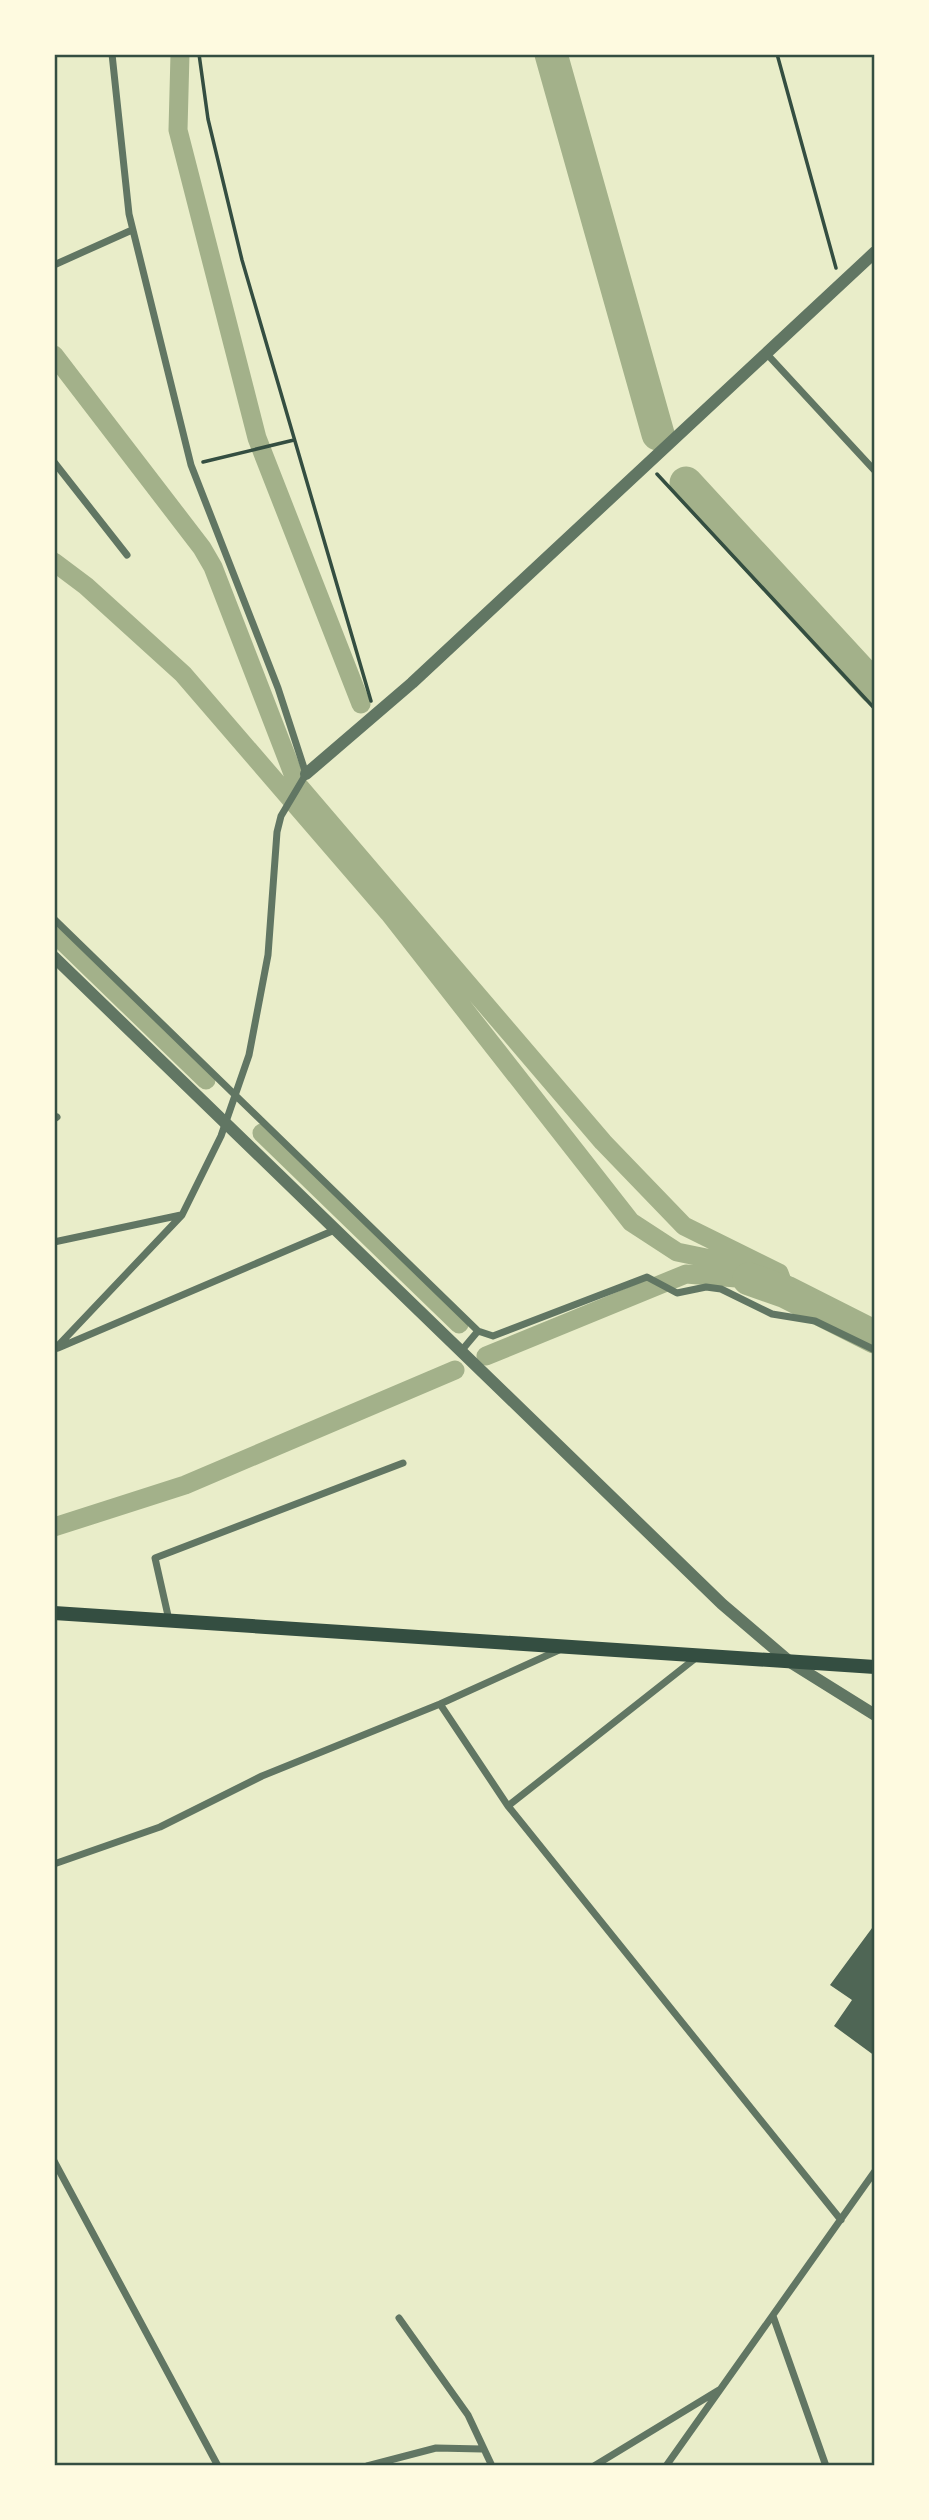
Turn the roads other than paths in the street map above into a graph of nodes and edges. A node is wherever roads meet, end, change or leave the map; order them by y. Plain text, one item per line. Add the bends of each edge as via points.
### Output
1 (112, 54) edge
2 (132, 230) junction
3 (875, 252) edge
4 (54, 265) edge
5 (766, 353) junction
6 (54, 462) edge
7 (875, 471) edge
8 (127, 555) dead end
9 (304, 778) junction
10 (54, 919) edge
11 (54, 957) edge
12 (235, 1095) junction
13 (226, 1121) junction
14 (181, 1215) junction
15 (338, 1229) junction
16 (54, 1242) edge
17 (478, 1331) junction
18 (55, 1349) edge
19 (462, 1350) junction
20 (875, 1350) edge
21 (403, 1463) dead end
22 (54, 1613) edge
23 (169, 1620) junction
24 (564, 1648) junction
25 (701, 1654) junction
26 (790, 1662) junction
27 (875, 1667) edge
28 (440, 1704) junction
29 (875, 1715) edge
30 (508, 1806) junction
31 (54, 1864) edge
32 (54, 2161) edge
33 (875, 2171) edge
34 (63, 2177) junction
35 (54, 2182) edge
36 (841, 2220) junction
37 (773, 2316) junction
38 (400, 2318) dead end
39 (722, 2388) junction
40 (482, 2449) junction
41 (218, 2466) edge
42 (367, 2466) edge
43 (492, 2466) edge
44 (594, 2466) edge
45 (666, 2466) edge
46 (826, 2466) edge

1 - 2 street
2 - 4 street
2 - 9 street via 191,465 278,688
3 - 5 street
5 - 7 street
5 - 9 street
6 - 8 street
9 - 12 street via 281,816 268,955 249,1055
10 - 12 street
11 - 13 street
12 - 13 street
12 - 17 street
13 - 14 street
13 - 15 street
14 - 16 street
14 - 18 street
15 - 18 street
15 - 19 street
17 - 19 street
17 - 20 street via 493,1336 647,1278 677,1293 721,1289 772,1314 816,1321
19 - 26 street via 722,1604
21 - 23 street via 155,1558
22 - 23 main road
23 - 24 main road
24 - 25 main road
24 - 28 street
25 - 26 main road
25 - 30 street
26 - 27 main road
26 - 29 street
28 - 30 street
28 - 31 street via 262,1776 160,1827
30 - 36 street
32 - 34 street
33 - 36 street
34 - 35 street
34 - 41 street
36 - 37 street
37 - 39 street
37 - 46 street
38 - 40 street via 468,2415
39 - 44 street
39 - 45 street
40 - 42 street via 436,2448
40 - 43 street

